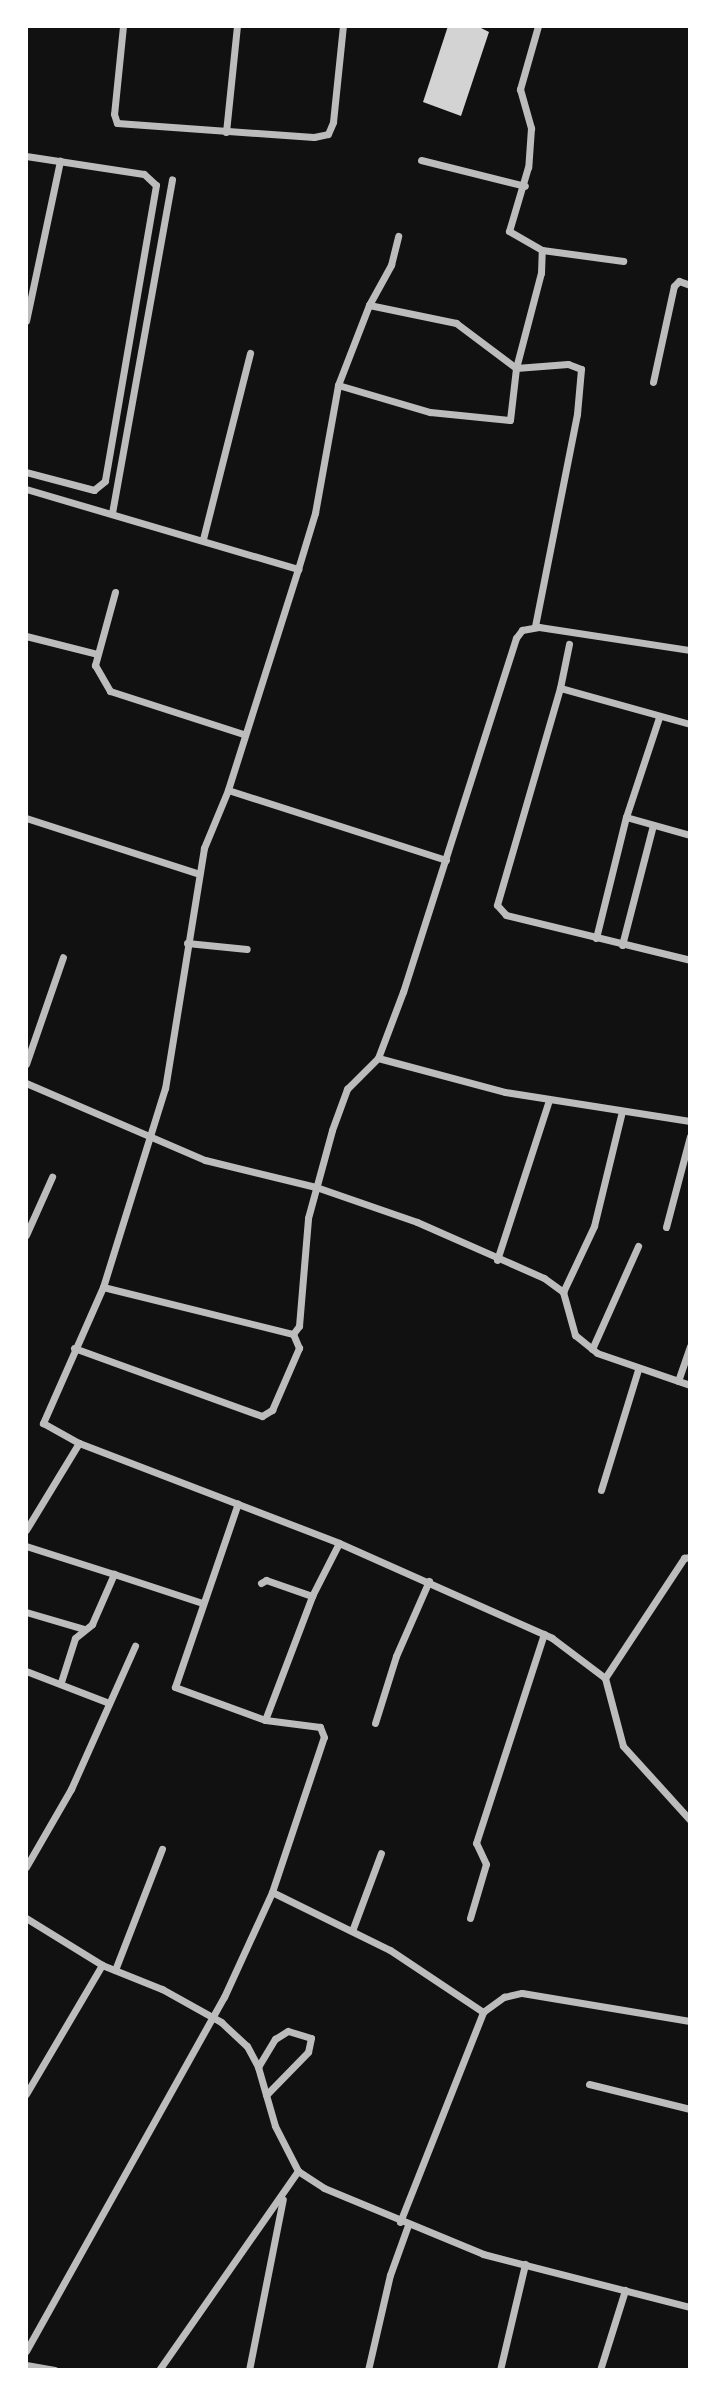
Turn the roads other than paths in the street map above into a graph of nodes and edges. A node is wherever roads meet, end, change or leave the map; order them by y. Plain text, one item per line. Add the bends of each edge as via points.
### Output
1 (123, 26) edge
2 (237, 26) edge
3 (343, 26) edge
4 (538, 26) edge
5 (226, 132) junction
6 (26, 156) edge
7 (421, 160) dead end
8 (60, 161) junction
9 (172, 179) dead end
10 (525, 186) junction
11 (398, 236) dead end
12 (542, 250) junction
13 (622, 261) dead end
14 (690, 285) edge
15 (369, 305) junction
16 (26, 321) edge
17 (250, 353) dead end
18 (516, 368) junction
19 (653, 382) dead end
20 (338, 385) junction
21 (26, 472) edge
22 (26, 489) edge
23 (112, 513) junction
24 (203, 539) junction
25 (298, 569) junction
26 (115, 592) dead end
27 (534, 627) junction
28 (26, 636) edge
29 (569, 644) dead end
30 (690, 650) edge
31 (97, 654) junction
32 (560, 688) junction
33 (659, 716) junction
34 (690, 724) edge
35 (243, 734) junction
36 (228, 790) junction
37 (626, 817) junction
38 (26, 818) edge
39 (653, 825) junction
40 (690, 835) edge
41 (446, 860) junction
42 (199, 874) junction
43 (596, 938) junction
44 (187, 943) junction
45 (622, 945) junction
46 (247, 949) dead end
47 (63, 957) dead end
48 (690, 960) edge
49 (378, 1058) junction
50 (26, 1064) edge
51 (26, 1083) edge
52 (549, 1100) junction
53 (622, 1111) junction
54 (690, 1121) edge
55 (149, 1136) junction
56 (690, 1136) edge
57 (52, 1177) dead end
58 (316, 1186) junction
59 (666, 1227) dead end
60 (26, 1234) edge
61 (638, 1246) dead end
62 (497, 1260) junction
63 (103, 1287) junction
64 (563, 1292) junction
65 (293, 1334) junction
66 (690, 1346) edge
67 (74, 1348) junction
68 (592, 1349) junction
69 (638, 1370) junction
70 (678, 1381) junction
71 (690, 1385) edge
72 (79, 1443) junction
73 (601, 1490) dead end
74 (238, 1503) junction
75 (26, 1530) edge
76 (339, 1543) junction
77 (26, 1546) edge
78 (690, 1557) edge
79 (114, 1574) junction
80 (429, 1581) junction
81 (261, 1583) dead end
82 (312, 1596) junction
83 (202, 1603) junction
84 (26, 1612) edge
85 (84, 1629) junction
86 (544, 1634) junction
87 (135, 1646) dead end
88 (26, 1671) edge
89 (605, 1678) junction
90 (61, 1682) junction
91 (110, 1703) junction
92 (265, 1720) junction
93 (375, 1723) dead end
94 (690, 1820) edge
95 (162, 1849) dead end
96 (382, 1853) dead end
97 (26, 1867) edge
98 (272, 1892) junction
99 (26, 1918) edge
100 (470, 1919) dead end
101 (352, 1931) junction
102 (102, 1965) junction
103 (115, 1970) junction
104 (483, 2012) junction
105 (211, 2015) junction
106 (690, 2021) edge
107 (258, 2067) junction
108 (589, 2084) dead end
109 (26, 2094) edge
110 (266, 2095) junction
111 (690, 2109) edge
112 (298, 2171) junction
113 (283, 2195) junction
114 (400, 2222) junction
115 (408, 2225) junction
116 (525, 2264) junction
117 (625, 2290) junction
118 (690, 2307) edge
119 (26, 2351) edge
120 (26, 2365) edge
121 (55, 2370) edge
122 (159, 2370) edge
123 (248, 2370) edge
124 (369, 2370) edge
125 (500, 2370) edge
126 (600, 2370) edge

1 - 5 street via 114,114 117,123
2 - 5 street
3 - 5 street via 328,134
4 - 10 street via 520,89 531,141
6 - 8 street
7 - 10 street
8 - 16 street
8 - 21 street via 144,174 153,179 156,193 104,481 94,490
9 - 23 street
10 - 12 street via 509,231
11 - 15 street via 391,265
12 - 13 street
12 - 18 street via 541,273
14 - 19 street via 679,281 674,286
15 - 18 street via 456,323
15 - 20 street
17 - 24 street
18 - 20 street via 508,421 430,412
18 - 27 street via 568,364 581,369 577,414
20 - 25 street via 315,513
22 - 23 street
23 - 24 street
24 - 25 street
25 - 35 street
26 - 31 street
27 - 30 street
27 - 41 street via 522,630 516,638
28 - 31 street
29 - 32 street
31 - 35 street via 100,679 110,691
32 - 33 street
32 - 43 street via 497,905 506,915
33 - 34 street
33 - 37 street
35 - 36 street
36 - 41 street
36 - 42 street via 204,848
37 - 39 street
37 - 43 street
38 - 42 street
39 - 40 street
39 - 45 street
41 - 49 street
42 - 44 street
43 - 45 street
44 - 46 street
44 - 55 street via 174,1049
45 - 48 street
47 - 50 street
49 - 52 street
49 - 58 street via 347,1089
51 - 55 street
52 - 53 street
52 - 62 street
53 - 54 street
53 - 64 street via 594,1226
55 - 58 street via 205,1160
55 - 63 street
56 - 59 street
57 - 60 street
58 - 62 street via 417,1223
58 - 65 street via 308,1217 299,1326
61 - 68 street
62 - 64 street via 544,1278
63 - 65 street
63 - 67 street
64 - 68 street via 575,1335
65 - 67 street via 299,1348 272,1410 262,1416
66 - 70 street
67 - 72 street via 43,1423
68 - 69 street
69 - 70 street
69 - 73 street
70 - 71 street
72 - 74 street
72 - 75 street
74 - 76 street
74 - 83 street
76 - 80 street
76 - 82 street
77 - 79 street
78 - 89 street via 684,1558
79 - 83 street
79 - 85 street via 92,1624
80 - 86 street
80 - 93 street via 404,1635
81 - 82 street via 266,1580
82 - 92 street
83 - 92 street via 176,1687
84 - 85 street
85 - 90 street via 75,1638
86 - 89 street
86 - 100 street via 476,1843 486,1864
87 - 91 street
88 - 90 street
89 - 94 street via 623,1746
90 - 91 street
91 - 97 street via 71,1788
92 - 98 street via 311,1724 320,1727 324,1737
95 - 103 street
96 - 101 street
98 - 101 street
98 - 105 street via 224,1997
99 - 102 street
101 - 104 street via 411,1963
102 - 103 street
102 - 109 street
103 - 105 street
104 - 106 street via 503,1997 522,1993
104 - 114 street
105 - 107 street via 247,2046
105 - 119 street
107 - 110 street
107 - 110 street via 275,2039 288,2031 311,2038 308,2052
108 - 111 street
110 - 112 street via 275,2126
112 - 113 street
112 - 114 street via 347,2201
113 - 122 street
113 - 123 street
114 - 115 street
115 - 116 street via 483,2254
115 - 124 street via 390,2275
116 - 117 street
116 - 125 street
117 - 118 street
117 - 126 street
120 - 121 street

